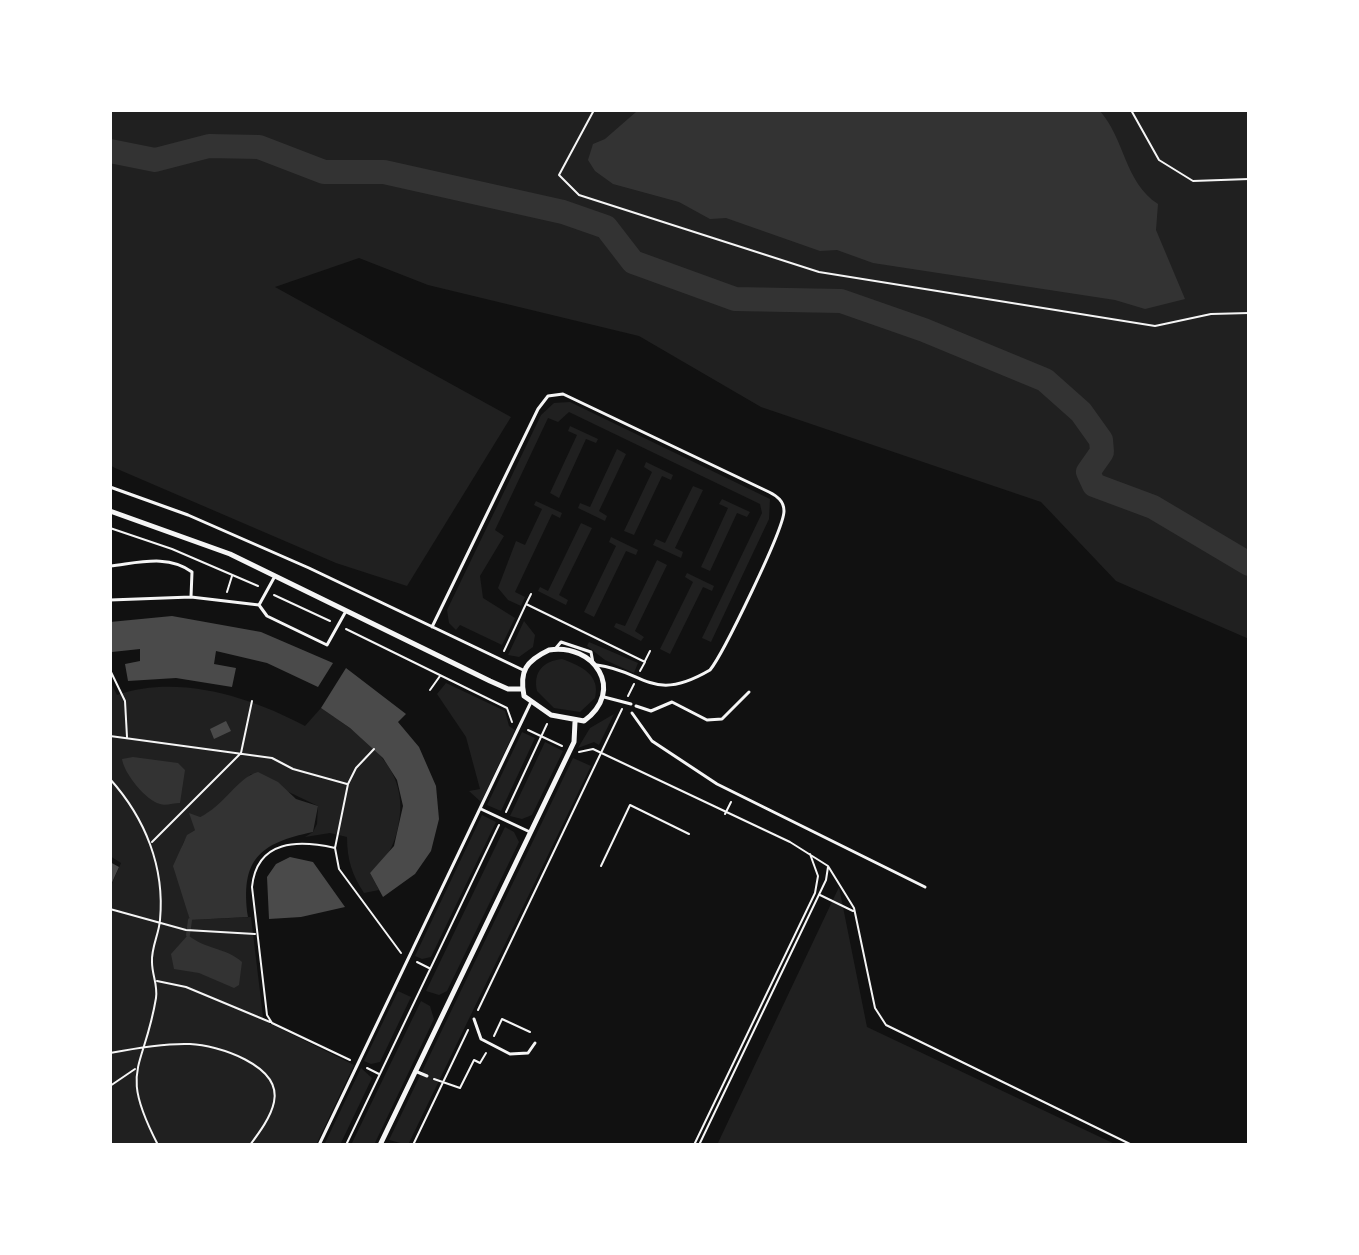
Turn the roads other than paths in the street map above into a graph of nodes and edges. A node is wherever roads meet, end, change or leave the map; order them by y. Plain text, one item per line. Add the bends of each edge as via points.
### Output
1 (110, 487) edge
2 (110, 511) edge
3 (110, 566) edge
4 (275, 576) junction
5 (191, 597) junction
6 (110, 600) edge
7 (259, 605) junction
8 (346, 611) junction
9 (432, 627) junction
10 (595, 664) junction
11 (523, 670) junction
12 (523, 689) junction
13 (749, 692) dead end
14 (604, 697) junction
15 (531, 702) junction
16 (624, 705) junction
17 (575, 722) junction
18 (481, 809) junction
19 (530, 832) junction
20 (925, 887) dead end
21 (474, 1019) road end
22 (535, 1043) dead end
23 (415, 1071) junction
24 (427, 1076) road end
25 (319, 1145) edge
26 (380, 1145) edge

1 - 9 lane via 215,527
2 - 4 street
3 - 5 lane via 164,560 181,564 192,572
4 - 7 lane
4 - 8 street
5 - 6 lane
5 - 7 lane
7 - 8 lane via 267,616 327,645
8 - 12 street via 499,685
9 - 10 lane via 542,402 563,394 769,492 784,510 775,539 710,670 652,686
9 - 11 lane
10 - 11 street via 555,649 531,658
10 - 14 street via 604,679
11 - 12 street
12 - 15 street
13 - 16 lane via 722,719 707,720 672,702 651,711
14 - 16 lane
14 - 17 street via 597,711
15 - 17 street
15 - 18 lane
16 - 20 lane via 652,741 735,794
17 - 19 street via 569,750
18 - 19 lane
18 - 25 lane
19 - 23 street
21 - 22 lane via 481,1039 516,1055 528,1053
23 - 24 lane
23 - 26 street

